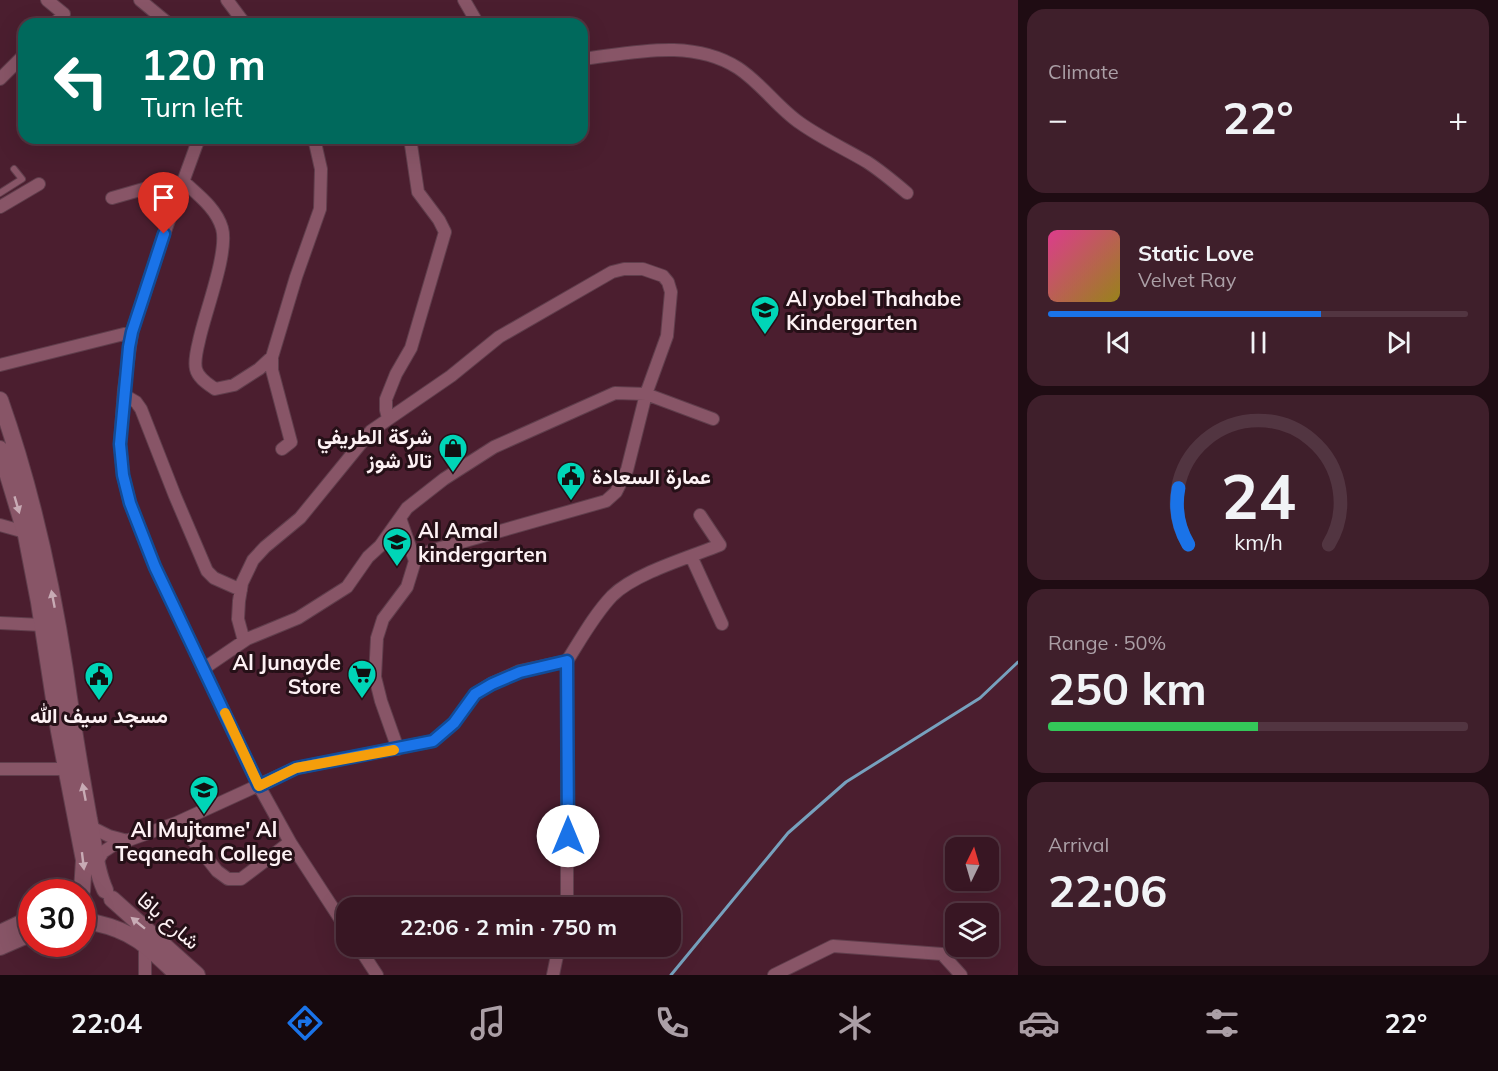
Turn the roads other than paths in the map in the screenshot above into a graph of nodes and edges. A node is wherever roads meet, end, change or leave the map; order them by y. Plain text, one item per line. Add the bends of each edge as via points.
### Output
1 (47, 0) edge
2 (140, 0) edge
3 (226, 0) edge
4 (464, 0) edge
5 (60, 18) edge
6 (162, 18) edge
7 (240, 18) edge
8 (474, 18) edge
9 (588, 58) edge
10 (18, 61) edge
11 (0, 79) edge
12 (197, 144) edge
13 (315, 144) edge
14 (411, 144) edge
15 (14, 169) dead end
16 (184, 182) junction
17 (39, 184) dead end
18 (0, 193) edge
19 (907, 193) dead end
20 (112, 198) dead end
21 (0, 207) edge
22 (132, 332) junction
23 (272, 357) junction
24 (0, 365) edge
25 (646, 394) junction
26 (124, 395) junction
27 (0, 400) edge
28 (388, 417) junction
29 (713, 419) dead end
30 (0, 449) edge
31 (282, 449) dead end
32 (700, 515) dead end
33 (400, 518) junction
34 (0, 525) edge
35 (25, 532) junction
36 (691, 556) junction
37 (415, 561) junction
38 (241, 590) junction
39 (0, 623) edge
40 (722, 624) dead end
41 (42, 625) junction
42 (244, 641) junction
43 (567, 661) junction
44 (203, 669) junction
45 (398, 749) junction
46 (0, 769) edge
47 (73, 769) junction
48 (259, 786) junction
49 (176, 823) junction
50 (91, 827) junction
51 (124, 840) junction
52 (290, 842) junction
53 (97, 862) junction
54 (82, 879) edge
55 (96, 887) edge
56 (108, 894) junction
57 (567, 897) edge
58 (336, 913) edge
59 (96, 919) edge
60 (96, 923) edge
61 (18, 925) edge
62 (0, 933) edge
63 (18, 939) edge
64 (146, 945) junction
65 (0, 947) edge
66 (365, 957) edge
67 (557, 957) edge
68 (145, 975) edge
69 (178, 975) edge
70 (197, 975) edge
71 (377, 975) edge
72 (554, 975) edge
73 (774, 975) edge
74 (961, 975) edge

1 - 5 street via 64,14
2 - 6 street
3 - 7 street
4 - 8 street
9 - 19 street via 674,49 715,58 738,68 798,122 868,163
10 - 11 street
12 - 16 street
13 - 23 street via 321,169 320,209
14 - 28 street via 418,192 445,232 411,348 386,399
15 - 18 lane via 21,179
16 - 20 street
16 - 22 street
16 - 23 street via 207,203 223,230 196,370 215,389 234,385
17 - 21 street
22 - 24 street
22 - 26 street
23 - 31 street via 291,442
25 - 28 street via 667,336 671,292 663,276 643,269 624,269 499,337 451,376
25 - 29 street
25 - 33 street via 615,393 494,447 444,479
25 - 37 street via 627,470 616,492 606,501 430,551
26 - 38 street via 141,409 207,572
26 - 44 street via 120,444 130,503
47 -> 27 main road via 53,602 42,546
28 - 38 street via 355,448 300,518 253,560
30 -> 35 main road
32 - 36 street via 720,545
33 - 37 street
33 - 42 street via 347,587 298,618
34 - 35 street
35 - 41 main road
36 - 40 street
36 - 43 street via 613,595
37 - 45 street via 407,587 383,619 377,638 375,676
38 - 42 street via 238,619
39 - 41 street
41 - 47 main road
42 - 44 street
43 - 45 street via 520,672 492,684 475,694 454,723 433,741
43 - 57 street
44 - 48 street
45 - 48 street via 296,768
46 - 47 street
50 -> 47 main road
47 -> 54 main road via 84,861
48 - 49 street
48 - 52 street
49 - 51 street
49 - 52 street via 228,879 241,879
50 - 51 street
50 - 53 main road
51 - 53 street via 103,852
52 - 58 street
53 - 56 main road
55 - 56 main road
56 - 59 main road via 112,905 109,916
70 -> 56 main road, شارع يافا
60 - 64 main road, شارع يافا via 127,932
61 - 62 main road
63 - 65 main road
64 - 68 street
64 - 69 main road, شارع يافا
66 - 71 street
67 - 72 street
73 - 74 street via 833,946 942,954

